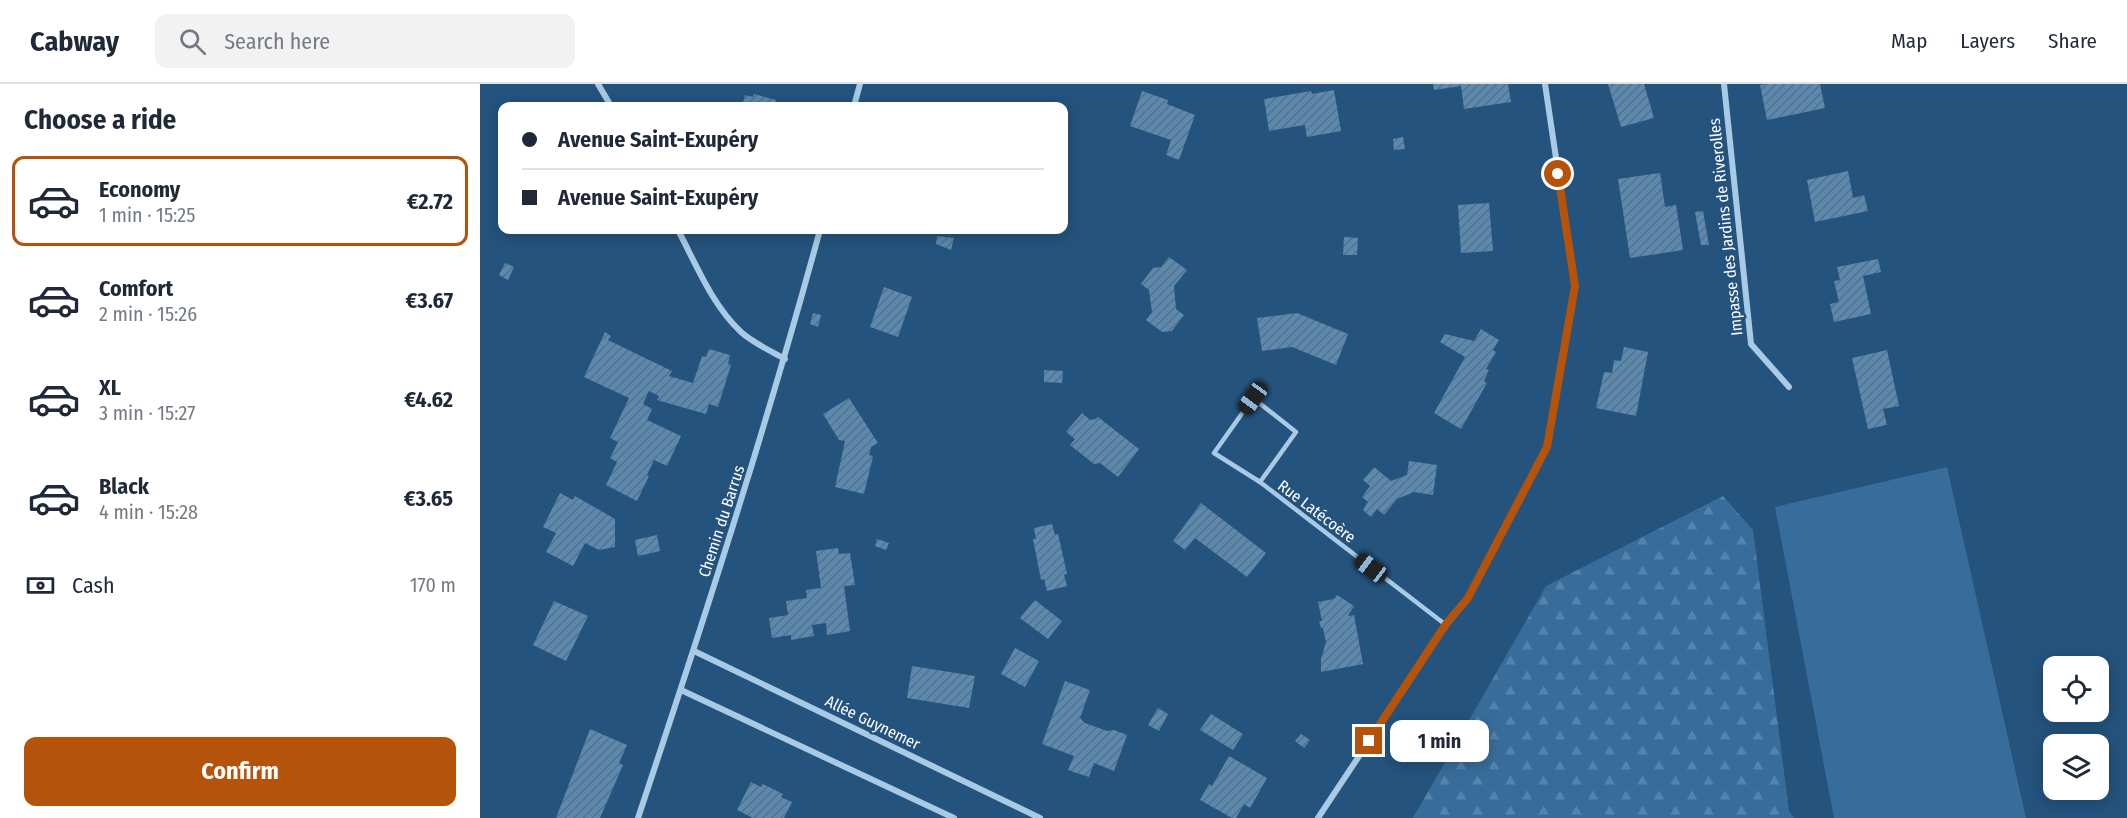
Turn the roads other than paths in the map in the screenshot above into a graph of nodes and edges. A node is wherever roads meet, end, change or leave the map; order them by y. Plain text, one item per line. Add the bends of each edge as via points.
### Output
1 (598, 84) edge
2 (860, 84) edge
3 (1545, 84) edge
4 (1724, 84) edge
5 (609, 102) edge
6 (855, 102) edge
7 (680, 234) edge
8 (819, 234) edge
9 (785, 359) junction
10 (1790, 387) dead end
11 (1260, 482) junction
12 (1446, 624) junction
13 (694, 651) junction
14 (681, 690) junction
15 (638, 818) edge
16 (954, 818) edge
17 (1040, 818) edge
18 (1318, 818) edge

1 - 5 street
2 - 6 street
3 - 12 street via 1575,286 1547,447 1468,598
4 - 10 street, Impasse des Jardins de Riverolles via 1750,344
7 - 9 street via 722,309 742,333
8 - 9 street, Chemin du Barrus
9 - 13 street, Chemin du Barrus
11 - 11 lane, Rue Latécoère via 1214,453 1253,398 1296,432
11 - 12 lane, Rue Latécoère
12 - 18 street
13 - 14 street, Chemin du Barrus
13 - 17 street, Allée Guynemer
14 - 15 street, Chemin du Barrus
14 - 16 street

